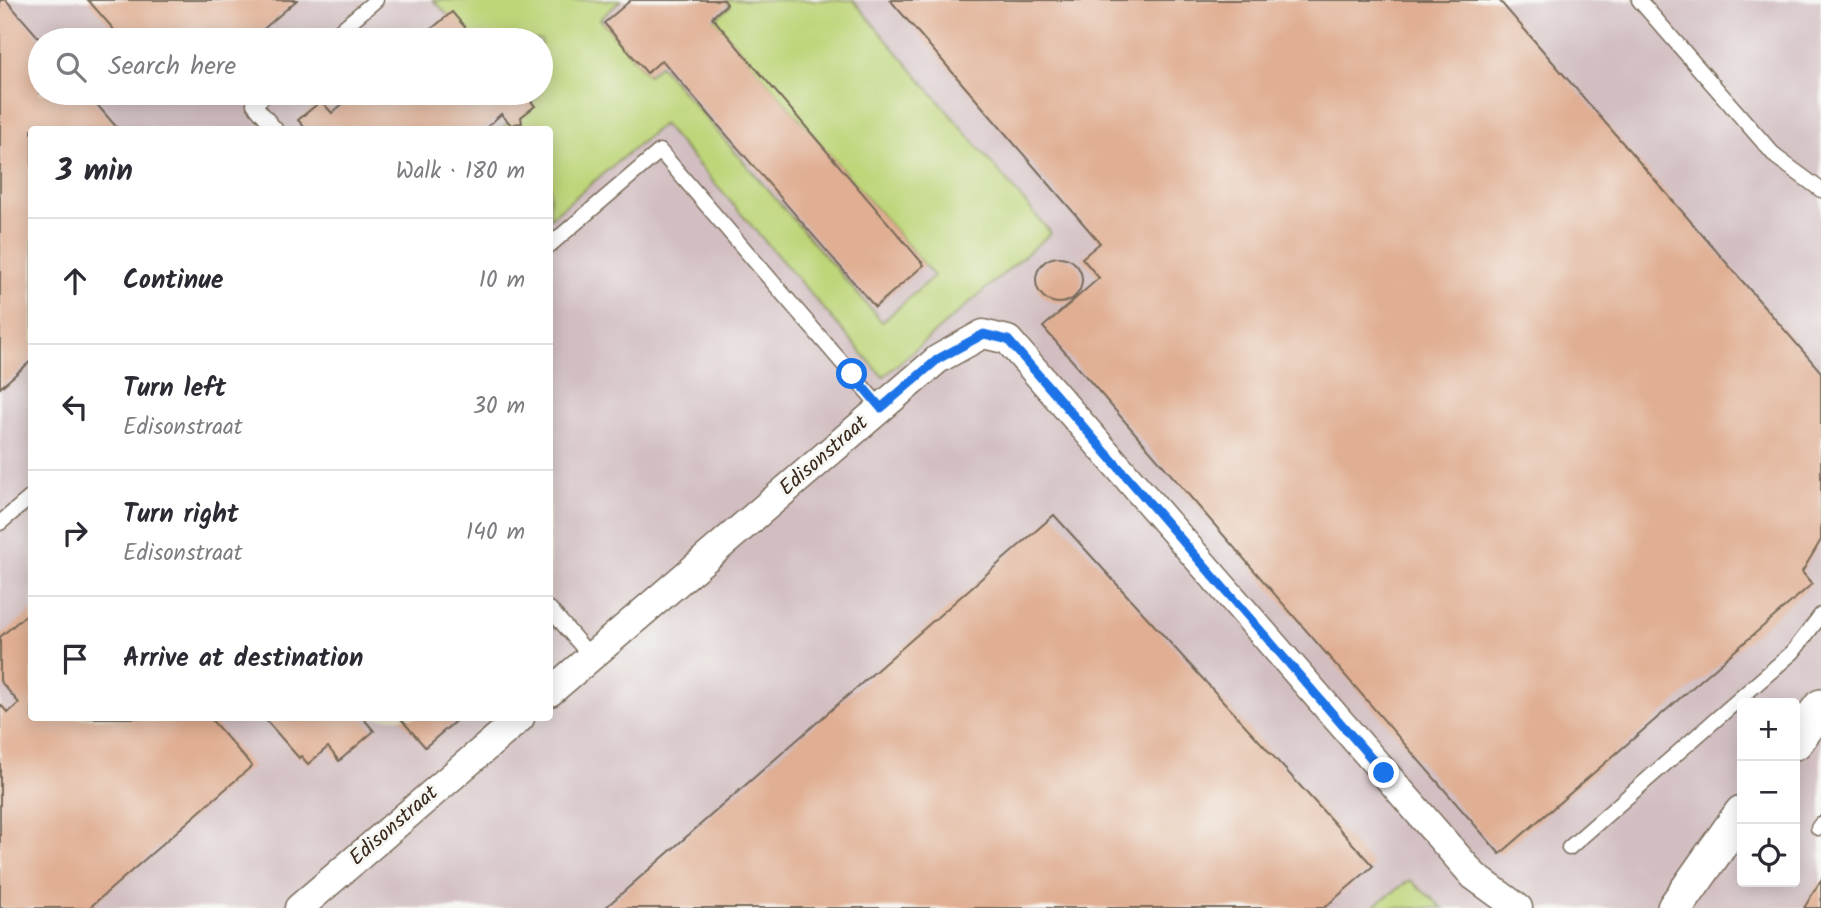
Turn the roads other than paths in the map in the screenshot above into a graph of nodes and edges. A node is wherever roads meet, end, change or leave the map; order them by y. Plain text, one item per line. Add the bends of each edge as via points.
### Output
1 (376, 0) edge
2 (1639, 0) edge
3 (343, 28) edge
4 (255, 105) edge
5 (273, 126) edge
6 (1821, 190) edge
7 (553, 242) edge
8 (881, 408) junction
9 (28, 499) edge
10 (0, 523) edge
11 (553, 613) edge
12 (1821, 615) edge
13 (591, 657) junction
14 (553, 689) edge
15 (1821, 707) edge
16 (1736, 711) edge
17 (512, 721) edge
18 (1800, 735) edge
19 (1737, 820) edge
20 (1569, 848) dead end
21 (299, 908) edge
22 (1518, 908) edge
23 (1675, 908) edge

1 - 3 lane
2 - 6 lane via 1776,157
4 - 5 lane
7 - 8 lane via 660,151
8 - 13 street, Edisonstraat
8 - 22 street, Edisonstraat via 938,359 984,334 1008,340 1474,876
9 - 10 lane
11 - 13 lane
12 - 16 lane via 1793,652
13 - 14 street, Edisonstraat
15 - 18 street
16 - 20 lane
17 - 21 street, Edisonstraat
19 - 23 street

